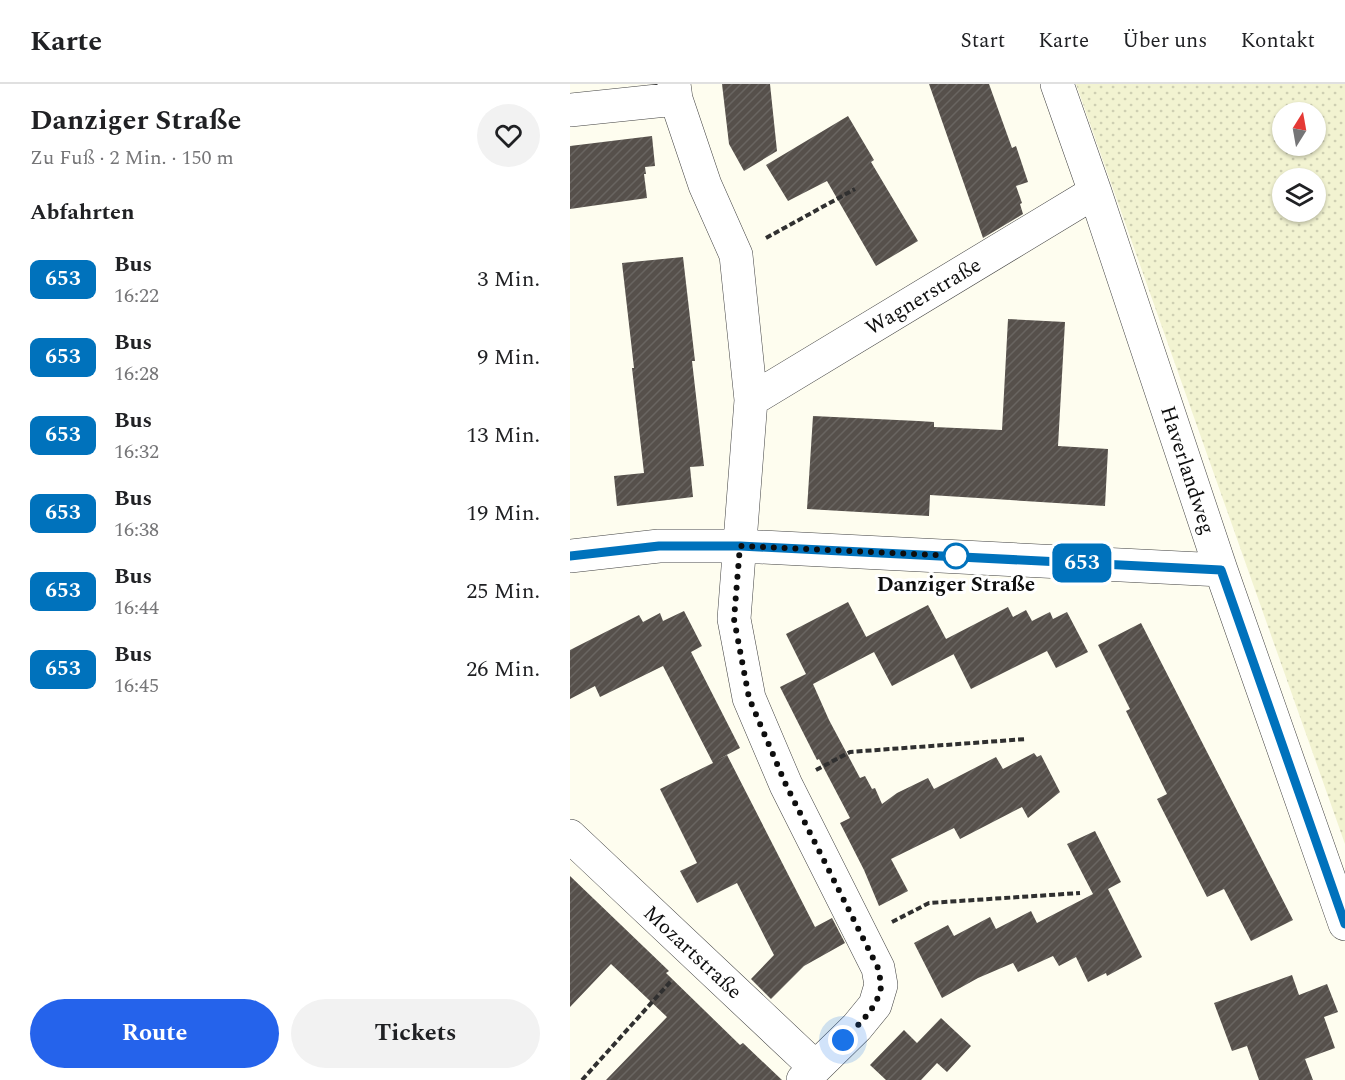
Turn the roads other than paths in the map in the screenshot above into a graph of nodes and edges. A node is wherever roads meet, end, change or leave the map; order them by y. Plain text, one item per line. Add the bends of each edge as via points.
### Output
1 (1057, 84) edge
2 (675, 92) edge
3 (570, 111) edge
4 (1095, 192) junction
5 (751, 400) junction
6 (740, 546) junction
7 (570, 556) edge
8 (1221, 570) junction
9 (570, 836) edge
10 (1345, 924) edge
11 (809, 1074) edge

1 - 4 street, Haverlandweg
2 - 3 street
2 - 5 street via 705,185 736,255
4 - 5 street, Wagnerstraße
4 - 8 street, Haverlandweg
5 - 6 street
6 - 7 street via 659,546
6 - 8 street
6 - 11 street via 734,619 749,698 786,785 878,968 881,985 875,1005
8 - 10 street, Haverlandweg
9 - 11 street, Mozartstraße via 696,954

